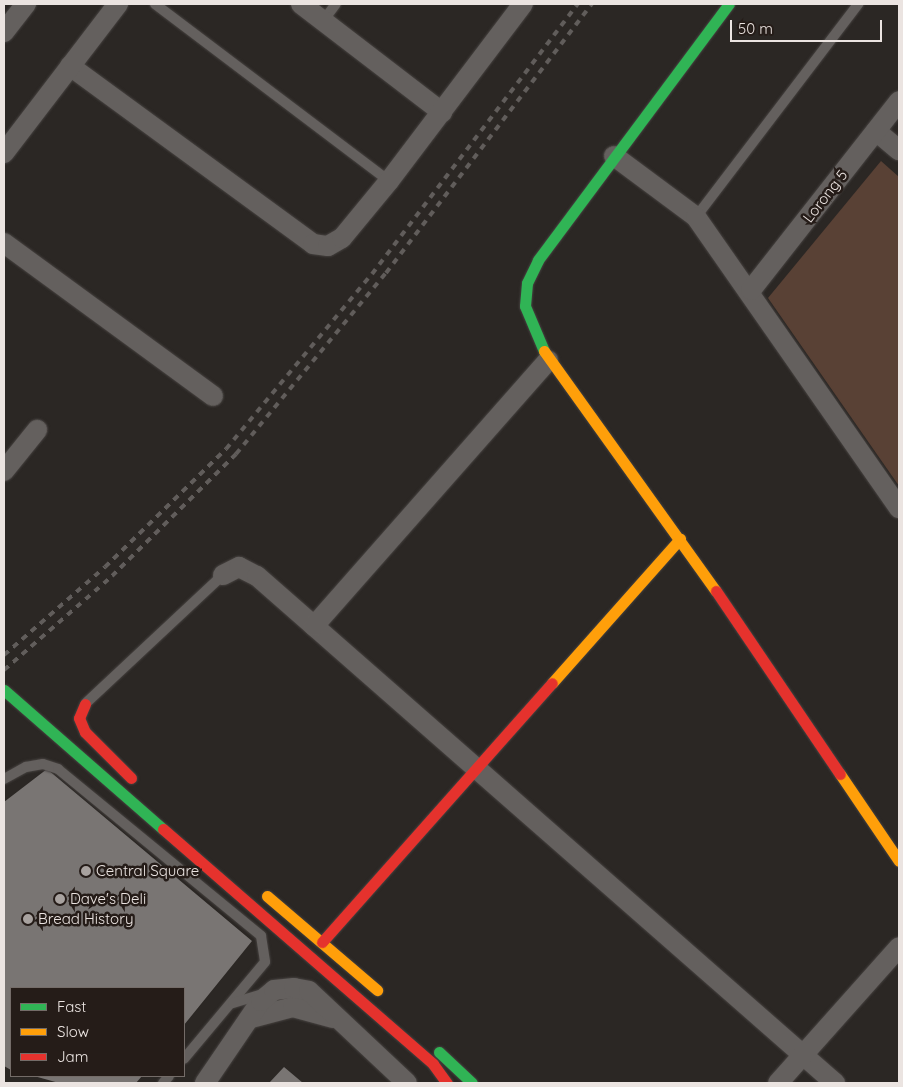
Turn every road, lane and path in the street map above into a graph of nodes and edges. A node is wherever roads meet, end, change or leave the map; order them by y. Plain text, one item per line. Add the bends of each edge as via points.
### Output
1 (26, 4) edge
2 (118, 4) edge
3 (155, 4) edge
4 (302, 4) edge
5 (336, 4) edge
6 (523, 4) edge
7 (729, 4) edge
8 (858, 4) edge
9 (323, 20) junction
10 (4, 32) edge
11 (70, 66) junction
12 (899, 102) edge
13 (442, 112) junction
14 (876, 131) junction
15 (7, 144) edge
16 (899, 150) edge
17 (614, 156) junction
18 (389, 181) junction
19 (696, 217) junction
20 (4, 242) edge
21 (751, 290) junction
22 (548, 361) junction
23 (213, 396) dead end
24 (37, 430) dead end
25 (4, 471) edge
26 (899, 508) edge
27 (680, 539) junction
28 (223, 575) joint
29 (314, 626) junction
30 (4, 690) edge
31 (85, 704) joint
32 (480, 769) junction
33 (4, 779) edge
34 (140, 787) dead end
35 (899, 861) edge
36 (256, 888) dead end
37 (322, 942) junction
38 (899, 947) edge
39 (274, 990) junction
40 (385, 997) dead end
41 (233, 1003) junction
42 (251, 1018) junction
43 (337, 1020) junction
44 (427, 1038) dead end
45 (803, 1055) junction
46 (185, 1058) edge
47 (433, 1064) junction
48 (452, 1069) junction
49 (205, 1083) edge
50 (407, 1083) edge
51 (447, 1083) edge
52 (472, 1083) edge
53 (778, 1083) edge
54 (835, 1083) edge

1 - 10 street
2 - 11 street
3 - 18 lane
4 - 9 street
5 - 9 lane
6 - 13 street
7 - 17 street
8 - 19 lane
9 - 13 street
11 - 15 street
11 - 18 street via 313,244 328,246 342,238
12 - 14 street, Lorong 5
13 - 18 street
14 - 16 street
14 - 21 street, Lorong 5
17 - 19 street
17 - 22 street via 538,260 527,284 525,306 532,331
19 - 21 street
20 - 23 street
21 - 26 street
22 - 27 street
22 - 29 street
24 - 25 street
27 - 32 street
27 - 35 street
28 - 29 street via 239,568 247,570
28 - 31 lane
29 - 32 street
30 - 47 street
31 - 34 street via 79,718 85,732
32 - 37 street
32 - 45 street
33 - 41 lane via 26,767 43,764 58,769 262,936 265,962
36 - 37 street
37 - 40 street
38 - 45 street
39 - 41 lane
39 - 42 street via 261,1001
39 - 43 street via 309,992
41 - 46 lane
42 - 43 street via 293,1007
42 - 49 street
43 - 50 street
44 - 48 street
45 - 53 street
45 - 54 street
47 - 48 street
47 - 51 street
48 - 52 street

